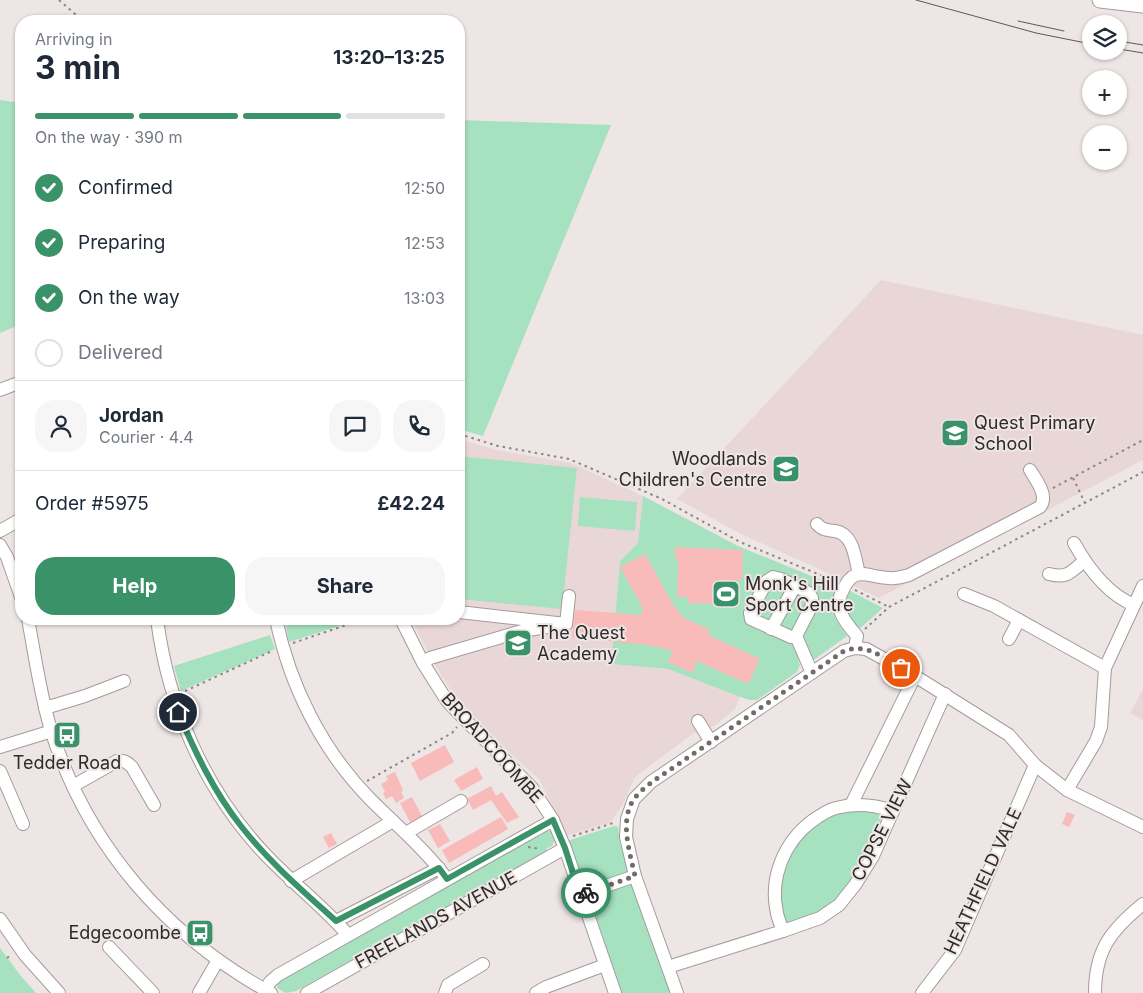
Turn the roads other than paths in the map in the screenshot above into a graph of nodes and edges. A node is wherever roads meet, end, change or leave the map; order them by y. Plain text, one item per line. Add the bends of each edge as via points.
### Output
1 (1100, 0) edge
2 (1143, 5) edge
3 (15, 384) edge
4 (0, 390) edge
5 (1030, 470) dead end
6 (15, 522) edge
7 (817, 524) dead end
8 (0, 531) edge
9 (1074, 543) dead end
10 (0, 545) edge
11 (1084, 561) junction
12 (858, 574) junction
13 (1048, 574) dead end
14 (15, 580) edge
15 (794, 586) junction
16 (1143, 586) edge
17 (964, 594) dead end
18 (569, 596) dead end
19 (1134, 604) junction
20 (465, 613) edge
21 (1019, 620) junction
22 (566, 624) junction
23 (29, 625) edge
24 (158, 625) edge
25 (278, 625) edge
26 (404, 625) edge
27 (771, 629) junction
28 (796, 636) junction
29 (1009, 639) dead end
30 (856, 642) junction
31 (422, 663) junction
32 (1105, 668) junction
33 (812, 673) junction
34 (915, 676) junction
35 (124, 681) dead end
36 (945, 694) junction
37 (45, 708) junction
38 (698, 720) dead end
39 (52, 731) junction
40 (711, 742) junction
41 (0, 748) edge
42 (1035, 765) junction
43 (0, 771) edge
44 (73, 786) junction
45 (1067, 790) junction
46 (461, 801) dead end
47 (154, 805) dead end
48 (851, 805) junction
49 (893, 811) junction
50 (553, 820) junction
51 (393, 821) junction
52 (23, 824) dead end
53 (1143, 827) edge
54 (406, 833) junction
55 (561, 847) junction
56 (439, 868) junction
57 (635, 876) junction
58 (447, 879) junction
59 (291, 880) junction
60 (580, 895) junction
61 (1143, 904) edge
62 (0, 918) edge
63 (336, 921) junction
64 (783, 931) junction
65 (348, 935) junction
66 (109, 947) dead end
67 (218, 960) junction
68 (483, 964) dead end
69 (605, 965) junction
70 (668, 967) junction
71 (268, 991) edge
72 (59, 993) edge
73 (153, 993) edge
74 (199, 993) edge
75 (307, 993) edge
76 (445, 993) edge
77 (536, 993) edge
78 (615, 993) edge
79 (677, 993) edge
80 (922, 993) edge
81 (1095, 993) edge

1 - 2 main road
3 - 4 street
5 - 12 street via 1044,499 1040,507 909,575 888,578
6 - 8 street
7 - 12 street via 823,530 843,534 848,539
9 - 11 street
10 - 14 street
11 - 13 street via 1069,574 1059,577
11 - 19 street via 1121,599
12 - 30 street via 845,585 839,606
15 - 27 street
15 - 27 street via 773,577 767,581 750,613 751,619
15 - 28 street via 812,598 812,605
16 - 19 street
17 - 21 street
18 - 22 street
19 - 32 street
20 - 22 street
21 - 29 street
21 - 32 street
22 - 31 street via 522,631
23 - 37 street
24 - 59 street via 174,696 191,742 224,802 251,838
25 - 51 street via 296,686 325,742 358,786
26 - 31 street, BROADCOOMBE
27 - 28 street
28 - 33 street
30 - 33 street
30 - 34 street
31 - 50 street, BROADCOOMBE via 447,701 532,788
32 - 45 street via 1102,727
33 - 40 street
34 - 36 street
34 - 48 street
35 - 37 street
36 - 42 street via 1009,736
36 - 49 street, COPSE VIEW
37 - 39 street
38 - 40 street
39 - 41 street
39 - 44 street
40 - 57 street via 652,782 634,799 627,819 626,837
42 - 45 street
42 - 80 street, HEATHFIELD VALE via 955,950
43 - 52 street
44 - 47 street via 122,760 132,767
44 - 67 street via 93,824 137,885 190,940
45 - 53 street
46 - 54 street
48 - 49 street
48 - 64 street via 834,808 818,817 793,838 777,872 776,904
49 - 64 street, COPSE VIEW via 873,856 839,905 820,918
50 - 55 street, BROADCOOMBE
50 - 58 street, FREELANDS AVENUE
51 - 54 street
51 - 59 street
54 - 56 street
55 - 60 street, BROADCOOMBE
55 - 75 street, FREELANDS AVENUE
56 - 58 street
56 - 63 street
57 - 60 street
57 - 70 street
58 - 65 street, FREELANDS AVENUE
59 - 63 street
60 - 69 street, BROADCOOMBE
61 - 81 street via 1112,934 1100,953
62 - 72 street via 25,955
63 - 65 street
64 - 70 street, COPSE VIEW
65 - 71 street, FREELANDS AVENUE via 278,975 270,982
66 - 73 street
67 - 71 street
67 - 74 street
68 - 76 street via 448,984
69 - 77 street
69 - 78 street, BROADCOOMBE
70 - 79 street

